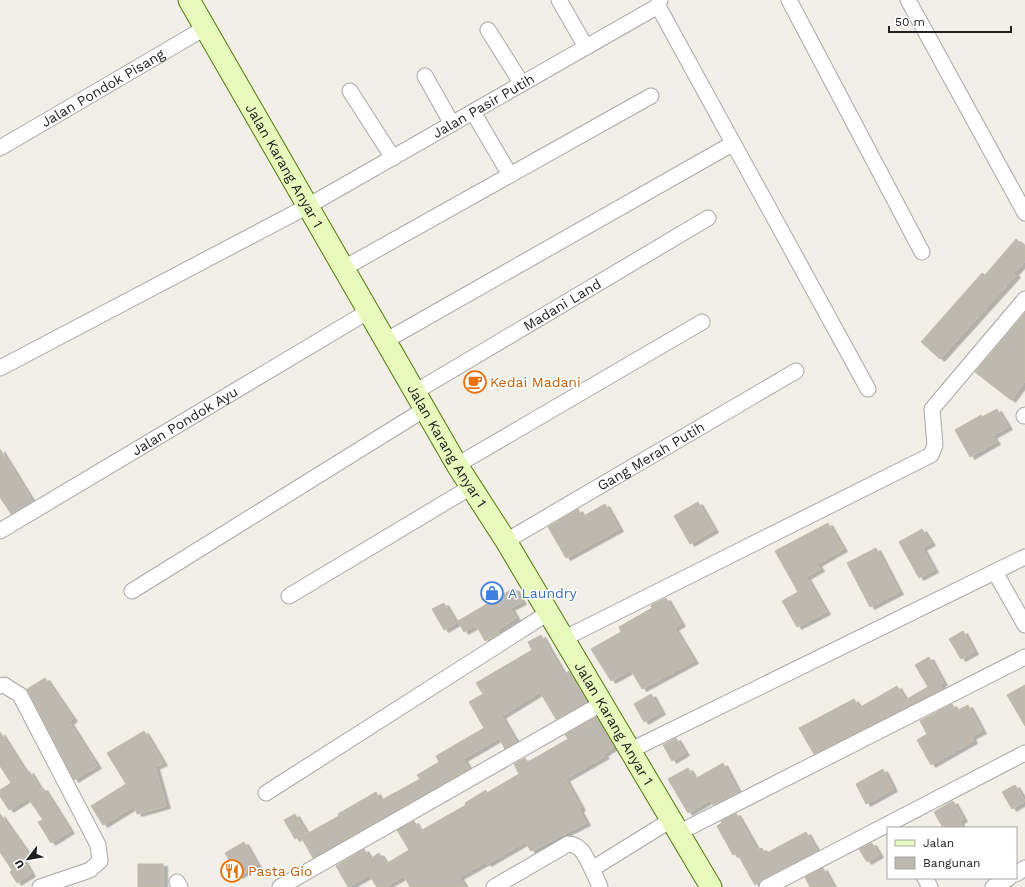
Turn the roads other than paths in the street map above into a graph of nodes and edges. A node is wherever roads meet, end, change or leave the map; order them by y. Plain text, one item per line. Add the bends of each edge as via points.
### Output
1 (189, 0) edge
2 (559, 0) edge
3 (789, 0) edge
4 (908, 0) edge
5 (659, 3) edge
6 (205, 28) junction
7 (488, 30) dead end
8 (586, 47) junction
9 (425, 76) dead end
10 (522, 84) junction
11 (350, 91) dead end
12 (651, 96) dead end
13 (473, 112) junction
14 (452, 124) junction
15 (732, 144) junction
16 (0, 148) edge
17 (393, 158) junction
18 (510, 175) junction
19 (308, 206) junction
20 (1025, 213) edge
21 (708, 218) dead end
22 (922, 252) dead end
23 (344, 268) junction
24 (1025, 299) edge
25 (369, 311) junction
26 (702, 322) dead end
27 (385, 341) junction
28 (0, 368) edge
29 (796, 371) dead end
30 (868, 389) dead end
31 (420, 400) junction
32 (457, 465) junction
33 (471, 487) junction
34 (0, 531) edge
35 (506, 541) junction
36 (1025, 557) edge
37 (995, 572) junction
38 (132, 591) dead end
39 (289, 596) dead end
40 (548, 613) junction
41 (1025, 626) edge
42 (563, 639) junction
43 (1025, 657) edge
44 (0, 686) edge
45 (601, 704) junction
46 (631, 750) junction
47 (1025, 753) edge
48 (266, 793) dead end
49 (675, 826) junction
50 (592, 869) junction
51 (1007, 879) edge
52 (40, 887) edge
53 (280, 887) edge
54 (494, 887) edge
55 (600, 887) edge
56 (711, 887) edge
57 (767, 887) edge
58 (993, 887) edge

1 - 6 main road, Jalan Karang Anyar 1
2 - 8 street
3 - 22 street
4 - 20 street
5 - 8 street, Jalan Pasir Putih
5 - 15 street
6 - 16 street, Jalan Pondok Pisang
6 - 19 main road, Jalan Karang Anyar 1
7 - 10 street
8 - 10 street, Jalan Pasir Putih
9 - 14 street
10 - 13 street, Jalan Pasir Putih
11 - 17 street
12 - 18 street
13 - 14 street, Jalan Pasir Putih
13 - 18 street
14 - 17 street, Jalan Pasir Putih
15 - 27 street
15 - 30 street
17 - 19 street, Jalan Pasir Putih
18 - 23 street
19 - 23 main road, Jalan Karang Anyar 1
19 - 28 street, Jalan Pasir Putih
21 - 31 street, Madani Land
23 - 25 main road, Jalan Karang Anyar 1
24 - 42 street via 932,408 935,445 931,455
25 - 27 main road, Jalan Karang Anyar 1
25 - 34 street, Jalan Pondok Ayu
26 - 32 street
27 - 31 main road, Jalan Karang Anyar 1
29 - 35 street, Gang Merah Putih
31 - 32 main road, Jalan Karang Anyar 1
31 - 38 street, Madani Land
32 - 33 main road, Jalan Karang Anyar 1
33 - 35 main road, Jalan Karang Anyar 1
33 - 39 street
35 - 40 main road, Jalan Karang Anyar 1
36 - 37 street
37 - 41 street
37 - 46 street
40 - 42 main road, Jalan Karang Anyar 1
40 - 48 street
42 - 45 main road, Jalan Karang Anyar 1
43 - 49 street
44 - 52 street via 4,685 20,695 98,845 100,861 90,870
45 - 46 main road, Jalan Karang Anyar 1
45 - 53 street
46 - 49 main road, Jalan Karang Anyar 1
47 - 57 street
49 - 50 street
49 - 56 main road, Jalan Karang Anyar 1
50 - 54 street via 581,849 574,844 568,844
50 - 55 street
51 - 58 street

